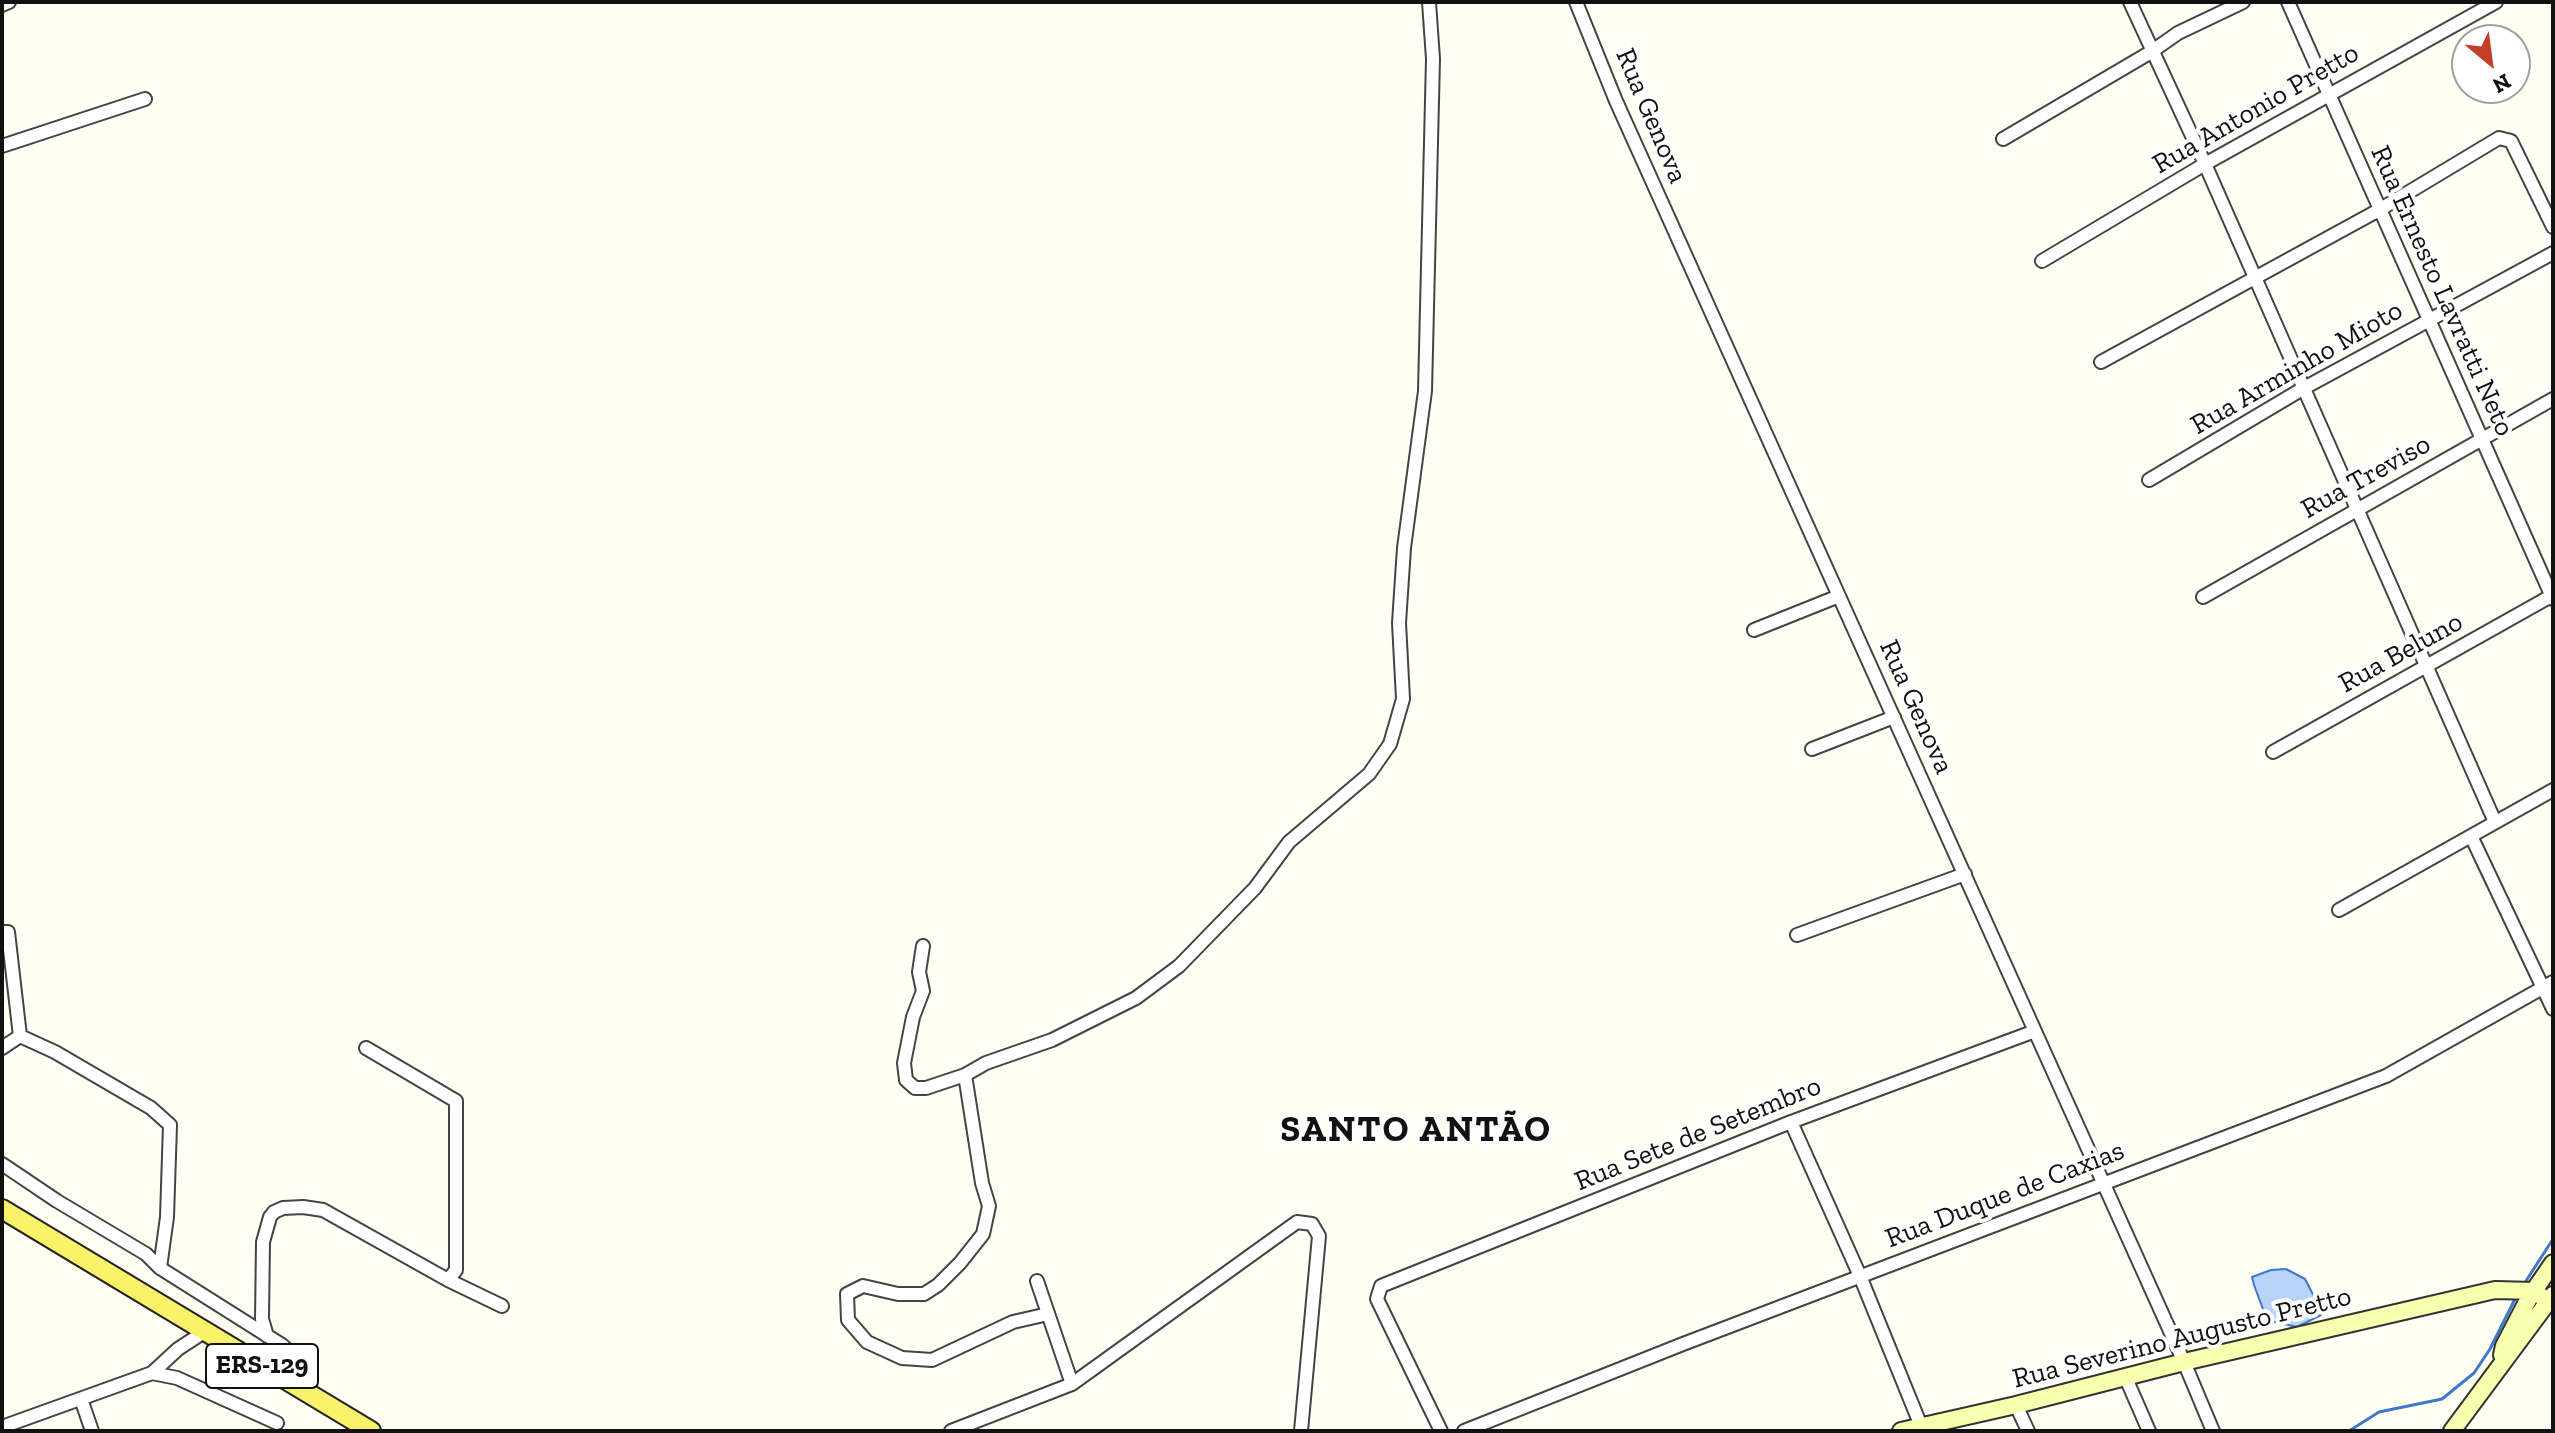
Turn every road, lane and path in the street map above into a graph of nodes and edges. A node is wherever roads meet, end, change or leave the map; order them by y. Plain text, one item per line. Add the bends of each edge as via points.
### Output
1 (9, 2) edge
2 (1429, 2) edge
3 (1576, 2) edge
4 (2130, 2) edge
5 (2243, 2) edge
6 (2288, 2) edge
7 (2496, 2) edge
8 (2, 5) edge
9 (2151, 52) junction
10 (2328, 94) junction
11 (145, 99) dead end
12 (2003, 139) dead end
13 (2, 146) edge
14 (2205, 164) junction
15 (2379, 210) junction
16 (2553, 227) edge
17 (2553, 253) edge
18 (2042, 261) dead end
19 (2255, 277) junction
20 (2429, 320) junction
21 (2101, 362) dead end
22 (2304, 388) junction
23 (2553, 399) edge
24 (2483, 439) junction
25 (2149, 480) dead end
26 (2357, 510) junction
27 (1839, 596) junction
28 (2203, 597) dead end
29 (2553, 597) edge
30 (1754, 630) dead end
31 (2426, 666) junction
32 (1894, 717) junction
33 (1812, 749) dead end
34 (2273, 752) dead end
35 (2553, 790) edge
36 (2495, 822) junction
37 (2471, 836) junction
38 (1965, 874) junction
39 (2339, 910) dead end
40 (2, 932) edge
41 (1797, 935) dead end
42 (923, 946) dead end
43 (2548, 985) edge
44 (2553, 1009) edge
45 (2035, 1031) junction
46 (20, 1036) junction
47 (2, 1048) edge
48 (366, 1048) dead end
49 (965, 1075) junction
50 (177, 1111) dead end
51 (1791, 1122) junction
52 (170, 1125) junction
53 (2, 1164) edge
54 (2104, 1184) junction
55 (2, 1209) edge
56 (160, 1268) junction
57 (1860, 1276) junction
58 (448, 1280) junction
59 (1037, 1281) dead end
60 (2529, 1287) edge
61 (502, 1306) dead end
62 (2528, 1311) junction
63 (1048, 1314) junction
64 (204, 1332) junction
65 (267, 1336) junction
66 (2184, 1362) junction
67 (152, 1373) junction
68 (2125, 1376) junction
69 (1072, 1384) junction
70 (295, 1386) junction
71 (81, 1399) junction
72 (2016, 1405) junction
73 (277, 1423) dead end
74 (1921, 1426) junction
75 (2, 1427) edge
76 (92, 1431) edge
77 (371, 1431) edge
78 (951, 1431) edge
79 (1301, 1431) edge
80 (1441, 1431) edge
81 (1464, 1431) edge
82 (1901, 1431) edge
83 (2028, 1431) edge
84 (2149, 1431) edge
85 (2213, 1431) edge
86 (2452, 1431) edge

1 - 8 street
2 - 49 street via 1433,59 1425,391 1404,548 1399,623 1403,699 1390,744 1369,774 1289,842 1255,888 1179,966 1136,998
3 - 27 street, Rua Genova
4 - 9 street
5 - 9 street
6 - 10 street, Rua Ernesto Lavratti Neto
7 - 10 street, Rua Antonio Pretto
9 - 12 street
9 - 14 street
10 - 14 street, Rua Antonio Pretto
10 - 15 street, Rua Ernesto Lavratti Neto
11 - 13 street
14 - 18 street, Rua Antonio Pretto
14 - 19 street
15 - 16 street via 2499,138 2511,141
15 - 19 street
15 - 20 street, Rua Ernesto Lavratti Neto
17 - 20 street, Rua Arminho Mioto
19 - 21 street
19 - 22 street
20 - 22 street, Rua Arminho Mioto
20 - 24 street, Rua Ernesto Lavratti Neto
22 - 25 street, Rua Arminho Mioto
22 - 26 street
23 - 24 street, Rua Treviso
24 - 26 street, Rua Treviso
24 - 29 street, Rua Ernesto Lavratti Neto
26 - 28 street, Rua Treviso
26 - 31 street
27 - 30 street
27 - 32 street, Rua Genova
29 - 31 street, Rua Beluno
31 - 34 street, Rua Beluno
31 - 36 street
32 - 33 street
32 - 38 street, Rua Genova
35 - 36 street
36 - 37 street
37 - 39 street
37 - 43 street
38 - 41 street
38 - 45 street, Rua Genova
40 - 46 street via 8,932
42 - 49 street via 923,991 904,1063 906,1080 915,1088 926,1088
43 - 44 street
43 - 54 street, Rua Duque de Caxias via 2386,1076
45 - 51 street, Rua Sete de Setembro
45 - 54 street, Rua Genova
46 - 47 street
46 - 52 street via 151,1108
48 - 58 street via 456,1101 456,1270
49 - 63 street via 989,1206 983,1234 924,1294 863,1286 847,1294 848,1320 867,1342 902,1358 932,1360 1013,1322
50 - 52 street
51 - 57 street
51 - 80 street, Rua Sete de Setembro via 1381,1286 1377,1299
52 - 56 street
53 - 56 street
54 - 57 street, Rua Duque de Caxias
54 - 66 street, Rua Genova
55 - 64 main road, ERS-129
56 - 65 street
57 - 74 street
57 - 81 street, Rua Duque de Caxias
58 - 61 street
58 - 65 street via 323,1210 283,1208 270,1217 263,1242 262,1319
59 - 63 street
60 - 62 street
60 - 62 street, Rua Severino Augusto Pretto
60 - 66 street, Rua Severino Augusto Pretto via 2475,1294
62 - 86 street via 2504,1346 2500,1364
63 - 69 street
64 - 67 street
64 - 70 main road, ERS-129
65 - 70 street via 296,1358
66 - 68 street, Rua Severino Augusto Pretto
66 - 85 street, Rua Genova
67 - 71 street
67 - 73 street via 177,1378
68 - 72 street, Rua Severino Augusto Pretto
68 - 84 street
69 - 78 street
69 - 79 street via 1297,1222 1312,1224 1319,1236
70 - 77 main road, ERS-129
71 - 75 street
71 - 76 street
72 - 74 street, Rua Severino Augusto Pretto
72 - 83 street
74 - 82 street, Rua Severino Augusto Pretto

